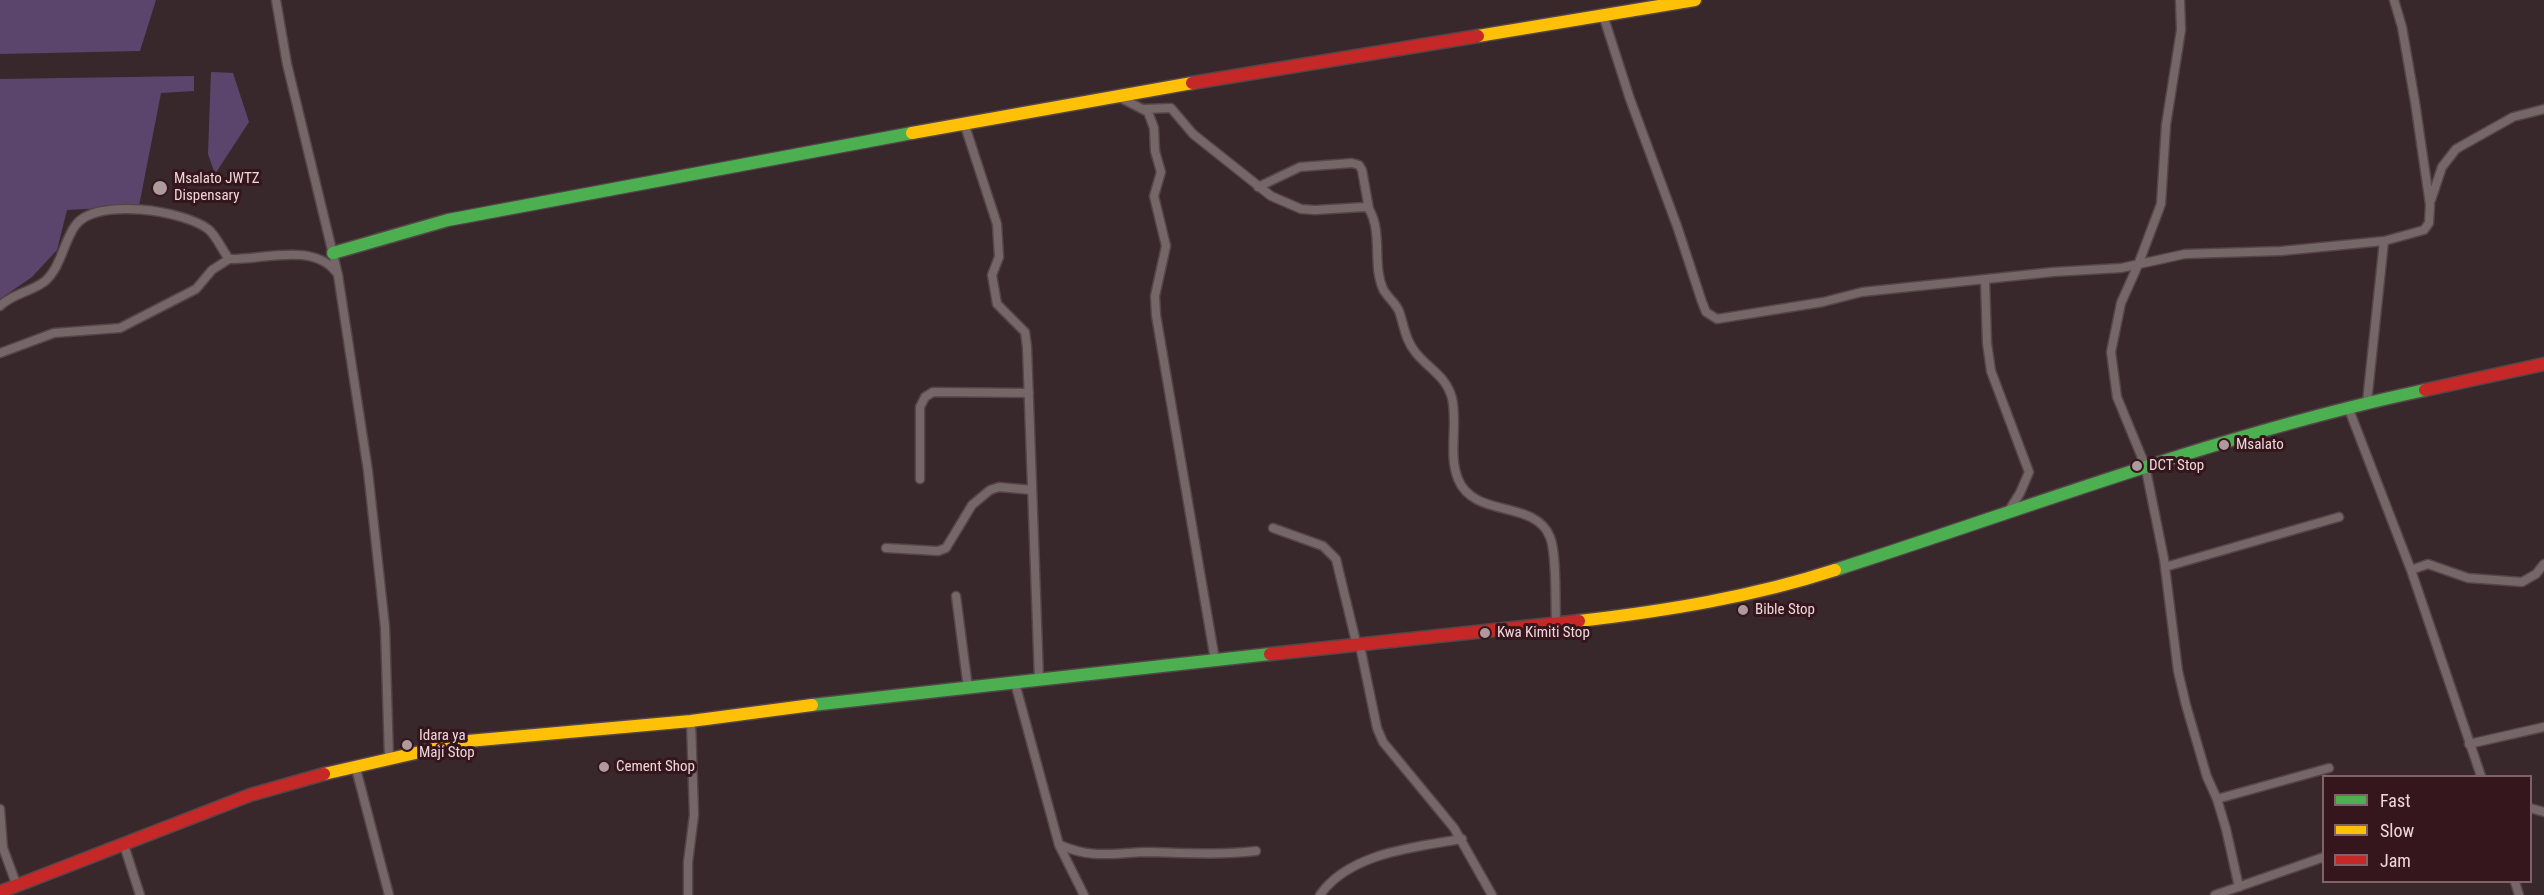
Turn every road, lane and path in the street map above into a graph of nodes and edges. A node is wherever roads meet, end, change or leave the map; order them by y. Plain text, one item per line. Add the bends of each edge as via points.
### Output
1 (276, 0) edge
2 (1695, 0) edge
3 (2180, 0) edge
4 (2394, 0) edge
5 (1603, 15) junction
6 (1116, 96) junction
7 (2544, 109) edge
8 (1144, 110) junction
9 (964, 123) junction
10 (1258, 188) junction
11 (2430, 205) junction
12 (1369, 209) junction
13 (2385, 241) junction
14 (333, 254) junction
15 (229, 259) junction
16 (2138, 265) junction
17 (338, 275) junction
18 (1985, 280) junction
19 (0, 306) edge
20 (0, 353) edge
21 (2544, 364) edge
22 (1029, 393) junction
23 (2367, 402) junction
24 (2348, 407) junction
25 (2145, 465) junction
26 (920, 478) dead end
27 (1032, 490) junction
28 (2006, 515) junction
29 (2339, 517) dead end
30 (1273, 528) dead end
31 (886, 548) dead end
32 (2544, 564) edge
33 (2165, 567) junction
34 (2411, 570) junction
35 (956, 596) dead end
36 (1556, 623) junction
37 (1358, 646) junction
38 (1215, 660) junction
39 (1039, 679) junction
40 (1016, 682) junction
41 (968, 688) junction
42 (691, 721) junction
43 (2544, 726) edge
44 (2469, 744) junction
45 (389, 758) junction
46 (355, 765) junction
47 (2329, 768) dead end
48 (2480, 775) edge
49 (2217, 799) junction
50 (0, 809) edge
51 (1462, 840) junction
52 (124, 845) junction
53 (1059, 845) junction
54 (1256, 851) dead end
55 (2322, 858) edge
56 (17, 886) junction
57 (2239, 887) junction
58 (0, 892) edge
59 (140, 895) edge
60 (388, 895) edge
61 (688, 895) edge
62 (1084, 895) edge
63 (1320, 895) edge
64 (1492, 895) edge
65 (2216, 895) edge

1 - 14 street via 287,64
2 - 5 main road
3 - 16 street via 2181,30 2166,125 2161,204
4 - 11 street
5 - 6 main road
5 - 18 street via 1702,302 1712,318 1814,303 1845,294
6 - 8 street
6 - 9 main road
7 - 11 street via 2513,117 2456,149 2442,167
8 - 10 street via 1171,108 1193,134
8 - 38 street via 1153,120 1161,172 1154,196 1166,246 1155,296 1158,336
9 - 14 main road via 447,220
9 - 22 street via 997,224 999,257 992,275 997,304 1025,332
10 - 12 street via 1301,209
10 - 12 street via 1300,167 1352,163 1362,170
11 - 13 street via 2429,223 2424,230
12 - 36 street via 1376,227 1380,281 1398,310 1416,353 1446,382 1449,390 1455,417 1453,458 1458,479 1471,497 1539,521 1551,539
13 - 16 street via 2281,251 2185,254
13 - 23 street
14 - 17 street
15 - 17 street via 315,257 330,264
15 - 19 street via 211,231 191,219 128,209 104,210 75,225 64,252 45,281
15 - 20 street via 212,270 196,289 120,328 54,333
16 - 18 street
16 - 25 street via 2121,303 2111,352 2117,397
17 - 45 street via 380,574
18 - 28 street via 1991,371 2029,472
21 - 23 main road
22 - 26 street via 933,392 925,397 920,406
22 - 27 street
23 - 24 main road
24 - 25 main road
24 - 34 street
25 - 28 main road
25 - 33 street
27 - 31 street via 990,490 972,505 946,548
27 - 39 street
28 - 36 main road via 1782,587 1662,610
29 - 33 street
30 - 37 street via 1323,546 1336,559
32 - 34 street via 2522,582 2468,578 2428,564
33 - 49 street via 2181,682 2204,768
34 - 44 street
35 - 41 street
36 - 37 main road
37 - 38 main road
37 - 51 street via 1383,742
38 - 39 main road
39 - 40 main road
40 - 41 main road
40 - 53 street
41 - 42 main road
42 - 45 main road via 468,741
42 - 61 street via 694,815
43 - 44 street
44 - 48 street
45 - 46 main road
46 - 52 main road via 250,795
46 - 60 street
47 - 49 street
49 - 57 street
50 - 56 street via 3,848
51 - 63 street via 1383,854 1328,884
51 - 64 street
52 - 56 main road
52 - 59 street
53 - 54 street via 1110,856
53 - 62 street
55 - 57 street
56 - 58 main road
57 - 65 street

